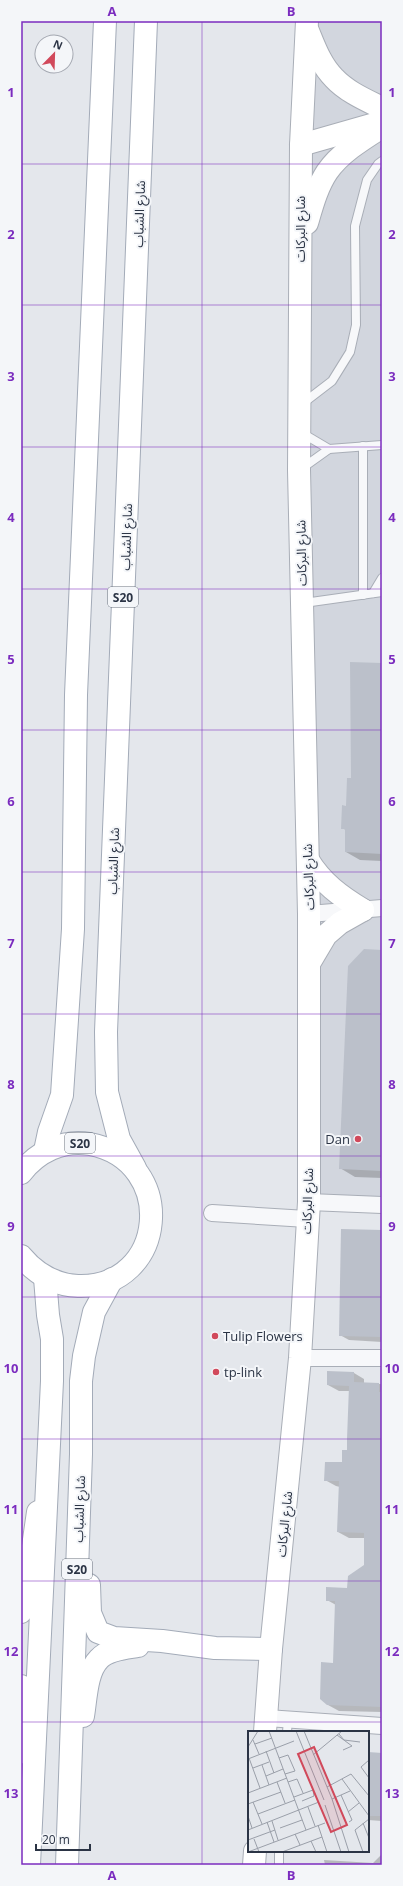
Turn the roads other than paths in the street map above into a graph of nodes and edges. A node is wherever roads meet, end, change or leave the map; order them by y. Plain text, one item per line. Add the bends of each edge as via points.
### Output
1 (105, 21) edge
2 (146, 21) edge
3 (306, 24) edge
4 (382, 108) edge
5 (382, 121) edge
6 (382, 127) edge
7 (301, 145) junction
8 (382, 160) edge
9 (300, 250) junction
10 (299, 405) junction
11 (299, 432) junction
12 (382, 445) edge
13 (363, 446) junction
14 (329, 449) junction
15 (299, 470) junction
16 (382, 578) edge
17 (382, 592) edge
18 (373, 593) junction
19 (363, 594) junction
20 (302, 603) junction
21 (308, 860) junction
22 (373, 909) edge
23 (310, 914) junction
24 (310, 962) junction
25 (29, 1163) edge
26 (135, 1168) junction
27 (382, 1205) edge
28 (308, 1210) junction
29 (212, 1214) dead end
30 (21, 1256) edge
31 (45, 1278) junction
32 (112, 1279) junction
33 (300, 1358) junction
34 (382, 1358) edge
35 (49, 1432) junction
36 (81, 1454) junction
37 (21, 1612) edge
38 (162, 1641) junction
39 (271, 1649) junction
40 (21, 1686) edge
41 (277, 1725) edge
42 (382, 1726) edge
43 (68, 1834) junction
44 (255, 1852) edge
45 (280, 1852) edge
46 (29, 1865) edge
47 (66, 1865) edge
48 (254, 1865) edge
49 (279, 1865) edge

1 - 25 main road, S20 via 76,695 73,929 62,1096 49,1132
2 - 26 main road, شارع الشباب / S20 via 106,1032 107,1092 119,1139
3 - 4 main road via 319,57 334,78
3 - 7 main road, شارع البركات
5 - 7 main road
6 - 9 main road via 339,158 327,172 315,195
7 - 9 main road, شارع البركات
8 - 10 lane via 367,180 354,226 356,325 350,352 332,381
9 - 10 main road, شارع البركات
10 - 11 main road, شارع البركات
11 - 14 lane
11 - 15 main road, شارع البركات
12 - 13 lane
13 - 14 lane
13 - 19 lane
14 - 15 lane
15 - 20 main road, شارع البركات
16 - 18 lane
17 - 18 lane
18 - 19 lane
19 - 20 lane
20 - 21 main road, شارع البركات
21 - 22 main road via 316,874 335,892
21 - 23 main road, شارع البركات
22 - 23 street
22 - 24 main road via 340,923 326,935
23 - 24 main road, شارع البركات
24 - 28 main road, شارع البركات
25 - 26 main road, S20 via 63,1144 89,1144 102,1146 120,1155
26 - 32 main road, S20 via 148,1191 151,1205 150,1234 136,1260
27 - 28 street
28 - 29 street
28 - 33 main road, شارع البركات
30 - 31 main road, S20 via 31,1268
31 - 32 main road, S20 via 67,1286 90,1286
31 - 35 main road, S20 via 52,1339
32 - 36 main road, شارع الشباب / S20 via 94,1312 84,1356 81,1381
33 - 34 street
33 - 39 main road, شارع البركات
35 - 37 main road
35 - 46 main road, S20
36 - 38 main road via 90,1613 98,1632 114,1638
36 - 43 main road, شارع الشباب / S20
38 - 39 main road via 215,1648
38 - 43 main road via 115,1650 100,1658 92,1669
39 - 41 main road, شارع البركات
40 - 46 main road via 24,1701
41 - 42 street
43 - 47 main road, شارع الشباب / S20
44 - 48 main road
45 - 49 lane

